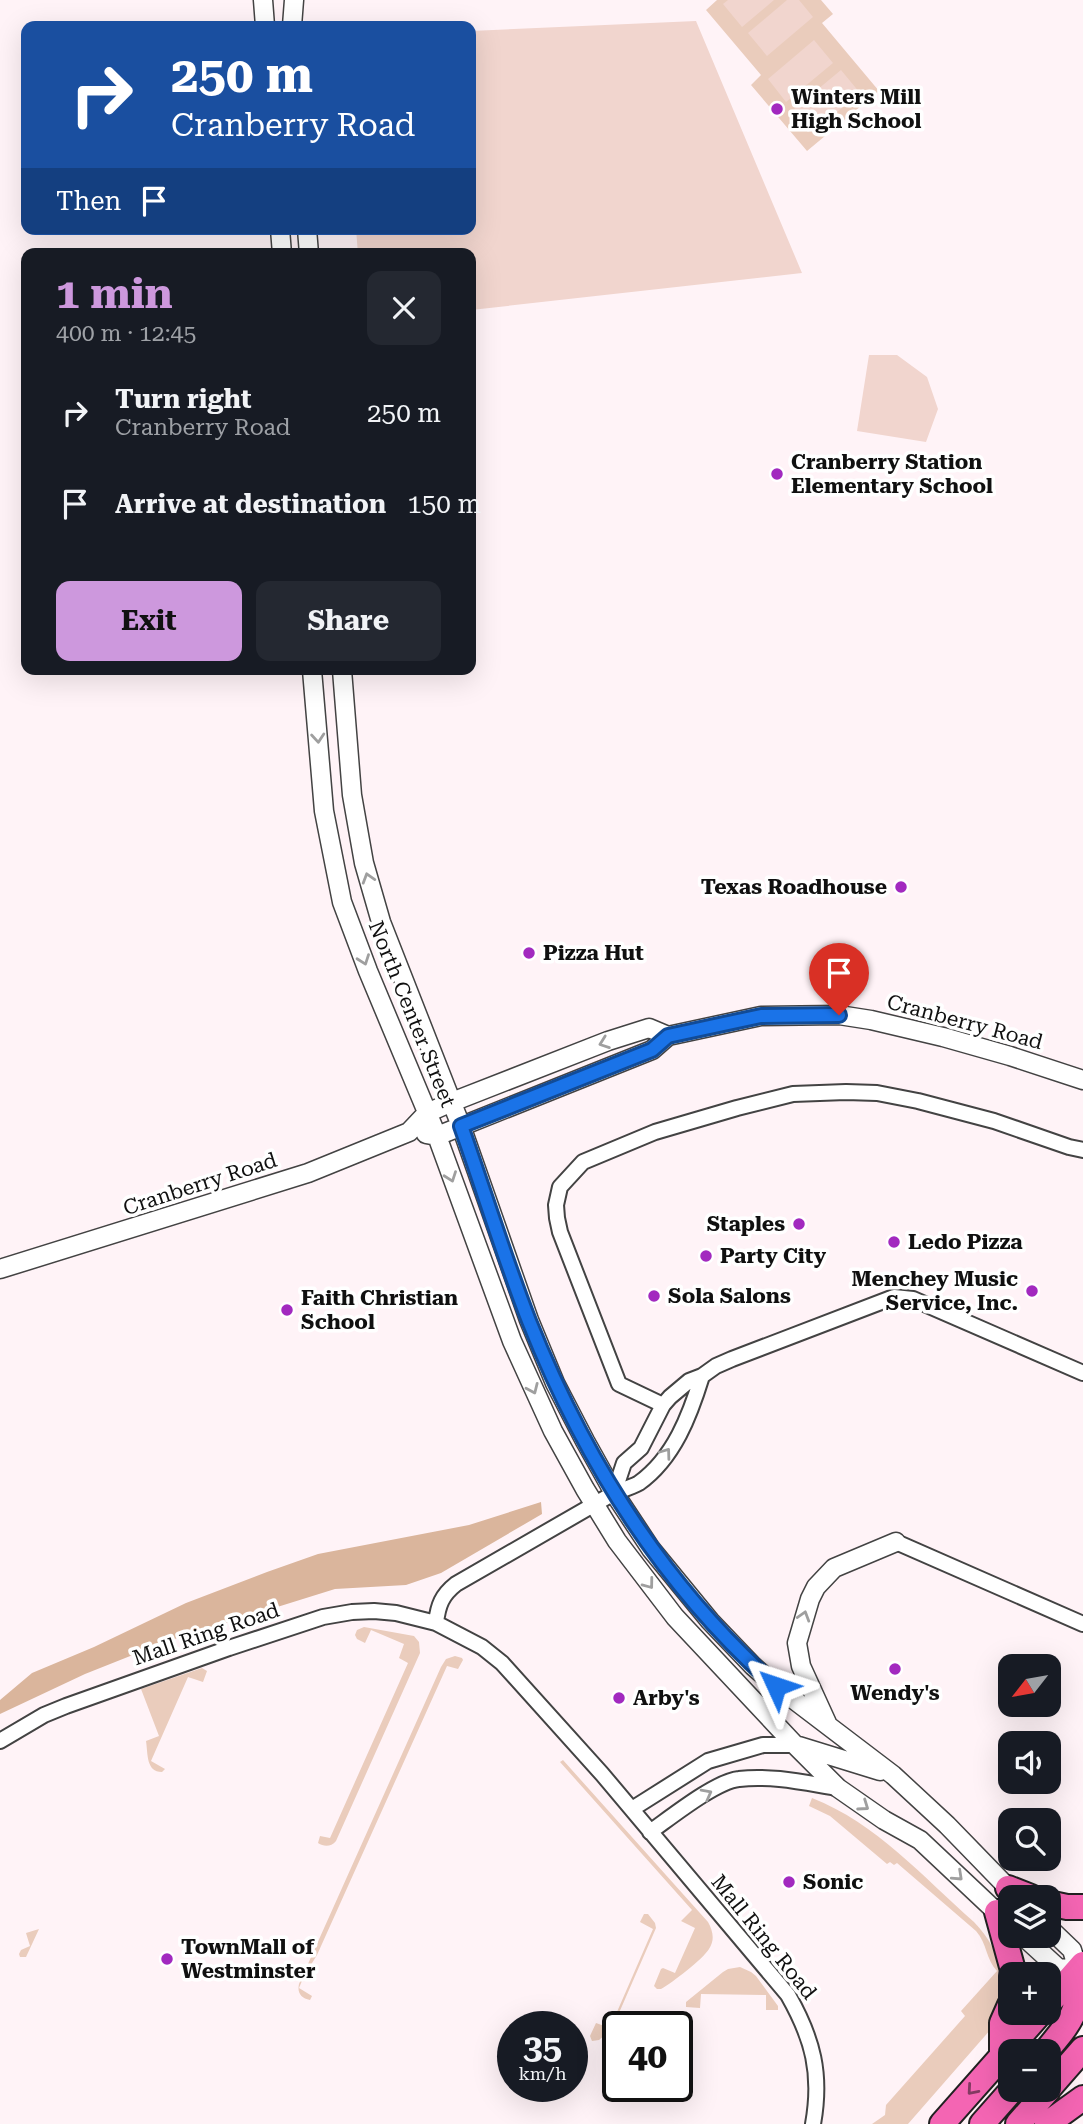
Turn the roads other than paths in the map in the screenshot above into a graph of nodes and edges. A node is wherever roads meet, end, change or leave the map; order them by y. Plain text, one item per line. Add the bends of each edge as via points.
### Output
1 (263, 0) edge
2 (294, 0) edge
3 (265, 21) edge
4 (292, 21) edge
5 (312, 675) edge
6 (342, 675) edge
7 (668, 1036) junction
8 (1083, 1080) edge
9 (452, 1102) junction
10 (427, 1113) junction
11 (461, 1126) junction
12 (409, 1132) junction
13 (436, 1136) junction
14 (1083, 1150) edge
15 (0, 1269) edge
16 (1083, 1373) edge
17 (702, 1376) junction
18 (663, 1405) junction
19 (614, 1493) junction
20 (595, 1504) junction
21 (896, 1542) joint
22 (436, 1623) junction
23 (1083, 1624) edge
24 (828, 1726) junction
25 (0, 1741) edge
26 (795, 1745) junction
27 (893, 1775) junction
28 (838, 1788) junction
29 (632, 1810) junction
30 (650, 1832) junction
31 (1010, 1885) edge
32 (1061, 1906) edge
33 (1083, 1907) edge
34 (998, 1913) edge
35 (1061, 1939) edge
36 (1036, 1948) edge
37 (1082, 1969) edge
38 (1061, 1991) edge
39 (1029, 2025) edge
40 (1017, 2039) edge
41 (1055, 2039) edge
42 (1083, 2049) edge
43 (998, 2061) edge
44 (1061, 2074) edge
45 (1083, 2098) edge
46 (1001, 2102) edge
47 (1037, 2102) edge
48 (813, 2124) edge
49 (942, 2124) edge
50 (982, 2124) edge
51 (1018, 2124) edge
52 (1047, 2124) edge

1 - 3 street
2 - 4 street
5 -> 10 street, North Center Street via 324,811 342,902
9 -> 6 street, North Center Street via 381,922 364,863 352,795
7 - 8 street, Cranberry Road via 761,1016 839,1015 943,1038
7 -> 9 street, Cranberry Road via 649,1028
7 - 11 street, Cranberry Road via 652,1050
9 - 10 street, Cranberry Road
9 - 11 street, North Center Street
10 - 12 street, Cranberry Road
10 - 13 street, North Center Street
11 - 13 street, Cranberry Road
11 - 19 street, North Center Street via 529,1320 570,1414
12 - 13 street
12 - 15 street, Cranberry Road via 308,1173
13 -> 20 street, North Center Street via 512,1342 553,1431
14 - 18 street via 918,1101 846,1091 793,1094 737,1108 655,1132 583,1162 560,1187 556,1205 560,1232 619,1384
16 - 17 street via 904,1297 884,1300 744,1354
17 - 18 street via 678,1389
19 -> 17 street via 638,1484 665,1455 690,1413
18 - 19 street via 641,1448 624,1463
19 - 20 street
19 - 24 street, North Center Street via 664,1566 710,1621 753,1666
20 - 22 street via 456,1584 441,1600
20 -> 26 street, North Center Street via 675,1617
21 - 23 street
24 -> 21 street via 801,1666 797,1643 810,1599 834,1568
22 - 25 street, Mall Ring Road via 374,1611 323,1617 78,1701
22 - 29 street, Mall Ring Road via 502,1662
24 - 27 street, North Center Street
26 - 27 street
26 - 28 street, North Center Street
26 - 29 street via 763,1745 708,1760
27 - 31 street, North Center Street
30 -> 28 street via 704,1795 737,1779
28 -> 34 street, North Center Street via 920,1840
29 - 30 street, Mall Ring Road
30 - 48 street, Mall Ring Road via 775,1978 801,2018 817,2071
32 - 33 highway
35 - 37 street
36 - 37 street via 1058,1968
37 - 38 highway
37 - 41 highway via 1078,2010
39 - 40 highway
42 - 44 highway
43 -> 49 highway
45 - 52 highway
46 - 50 highway
47 - 51 highway

